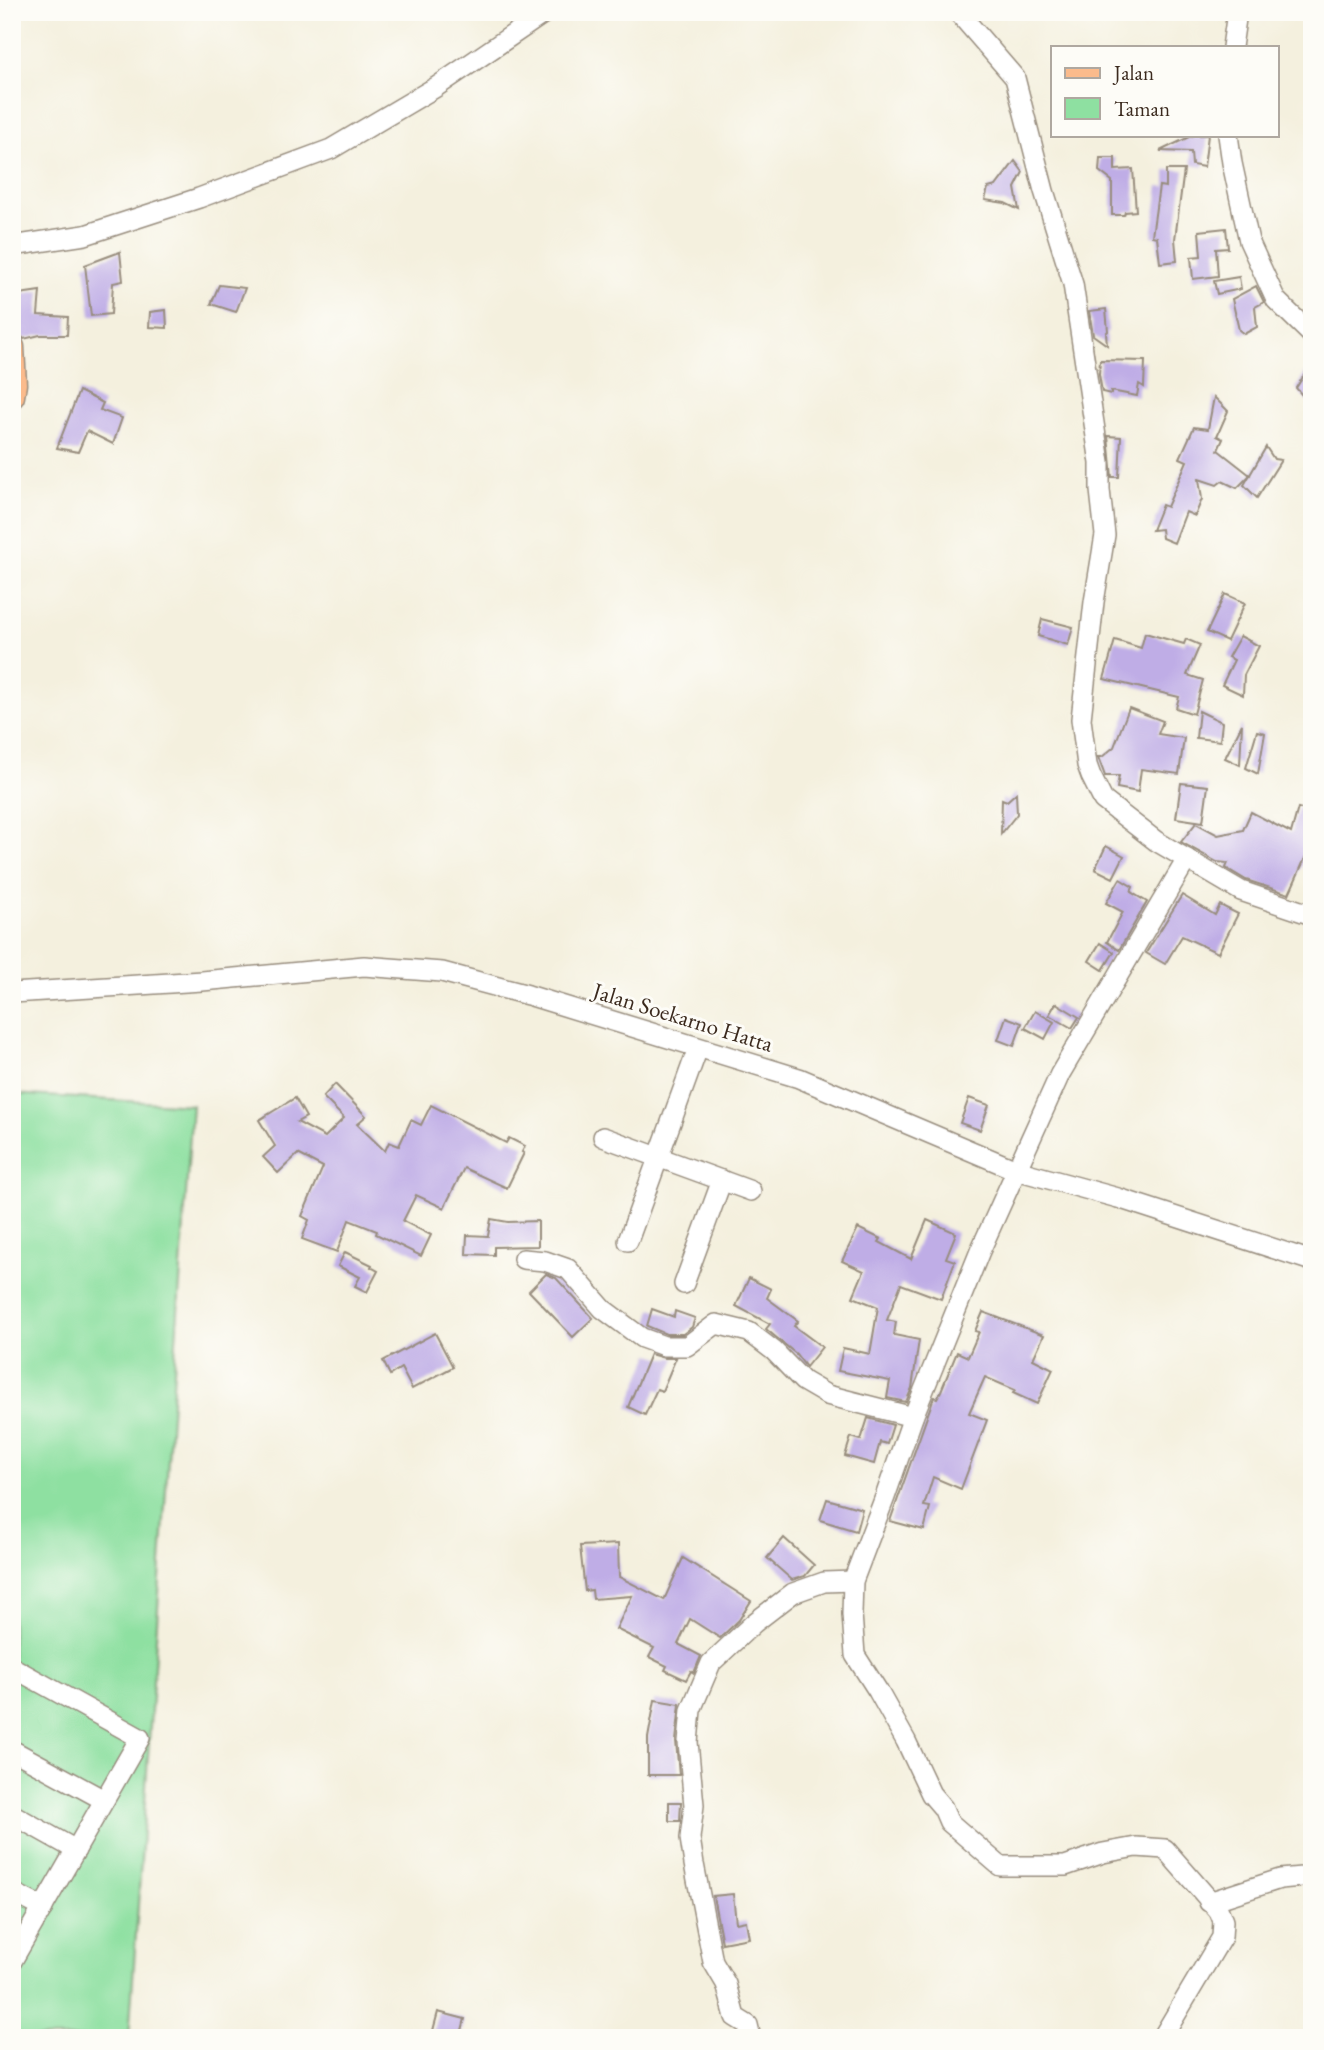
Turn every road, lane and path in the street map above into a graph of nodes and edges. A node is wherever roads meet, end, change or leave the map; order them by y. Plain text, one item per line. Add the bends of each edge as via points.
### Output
1 (546, 12) edge
2 (958, 12) edge
3 (1237, 12) edge
4 (1232, 46) edge
5 (1228, 136) edge
6 (12, 246) edge
7 (1312, 335) edge
8 (12, 347) edge
9 (12, 396) edge
10 (1187, 859) junction
11 (1312, 915) edge
12 (12, 993) edge
13 (698, 1048) junction
14 (603, 1136) dead end
15 (659, 1157) junction
16 (1016, 1170) junction
17 (722, 1181) junction
18 (751, 1191) dead end
19 (628, 1241) dead end
20 (523, 1259) dead end
21 (1312, 1261) edge
22 (684, 1284) dead end
23 (913, 1417) junction
24 (853, 1581) junction
25 (12, 1667) edge
26 (12, 1750) edge
27 (104, 1800) junction
28 (12, 1814) edge
29 (76, 1850) junction
30 (1312, 1876) edge
31 (12, 1892) edge
32 (1209, 1902) junction
33 (43, 1908) junction
34 (12, 1961) edge
35 (751, 2038) edge
36 (1162, 2038) edge

1 - 6 street via 436,87 331,149 85,235
2 - 10 street via 1014,78 1073,284 1100,463 1105,535 1082,719 1087,765 1103,800
3 - 4 street
5 - 7 street via 1249,242 1276,300
8 - 9 main road
10 - 11 street via 1241,891
10 - 16 street via 1060,1074
12 - 13 street, Jalan Soekarno Hatta via 364,966 442,972
13 - 15 street
13 - 16 street, Jalan Soekarno Hatta via 799,1078
14 - 15 street
15 - 17 street
15 - 19 street
16 - 21 street, Jalan Soekarno Hatta
16 - 23 street
17 - 18 street
17 - 22 street
20 - 23 street via 568,1269 603,1309 642,1338 664,1346 687,1346 716,1324 749,1332 803,1381 827,1395
23 - 24 street
24 - 32 street via 855,1655 949,1822 1000,1866 1065,1866 1136,1847 1165,1849
24 - 35 street via 824,1582 793,1593 754,1622 711,1663 691,1710 688,1742 694,1805 690,1838 696,1883 713,1962 726,1984 735,2017 748,2025
25 - 27 street via 139,1738
26 - 27 street
27 - 29 street
28 - 29 street
29 - 33 street
30 - 32 street via 1280,1879
31 - 33 street
32 - 36 street via 1223,1921 1222,1937
33 - 34 street

